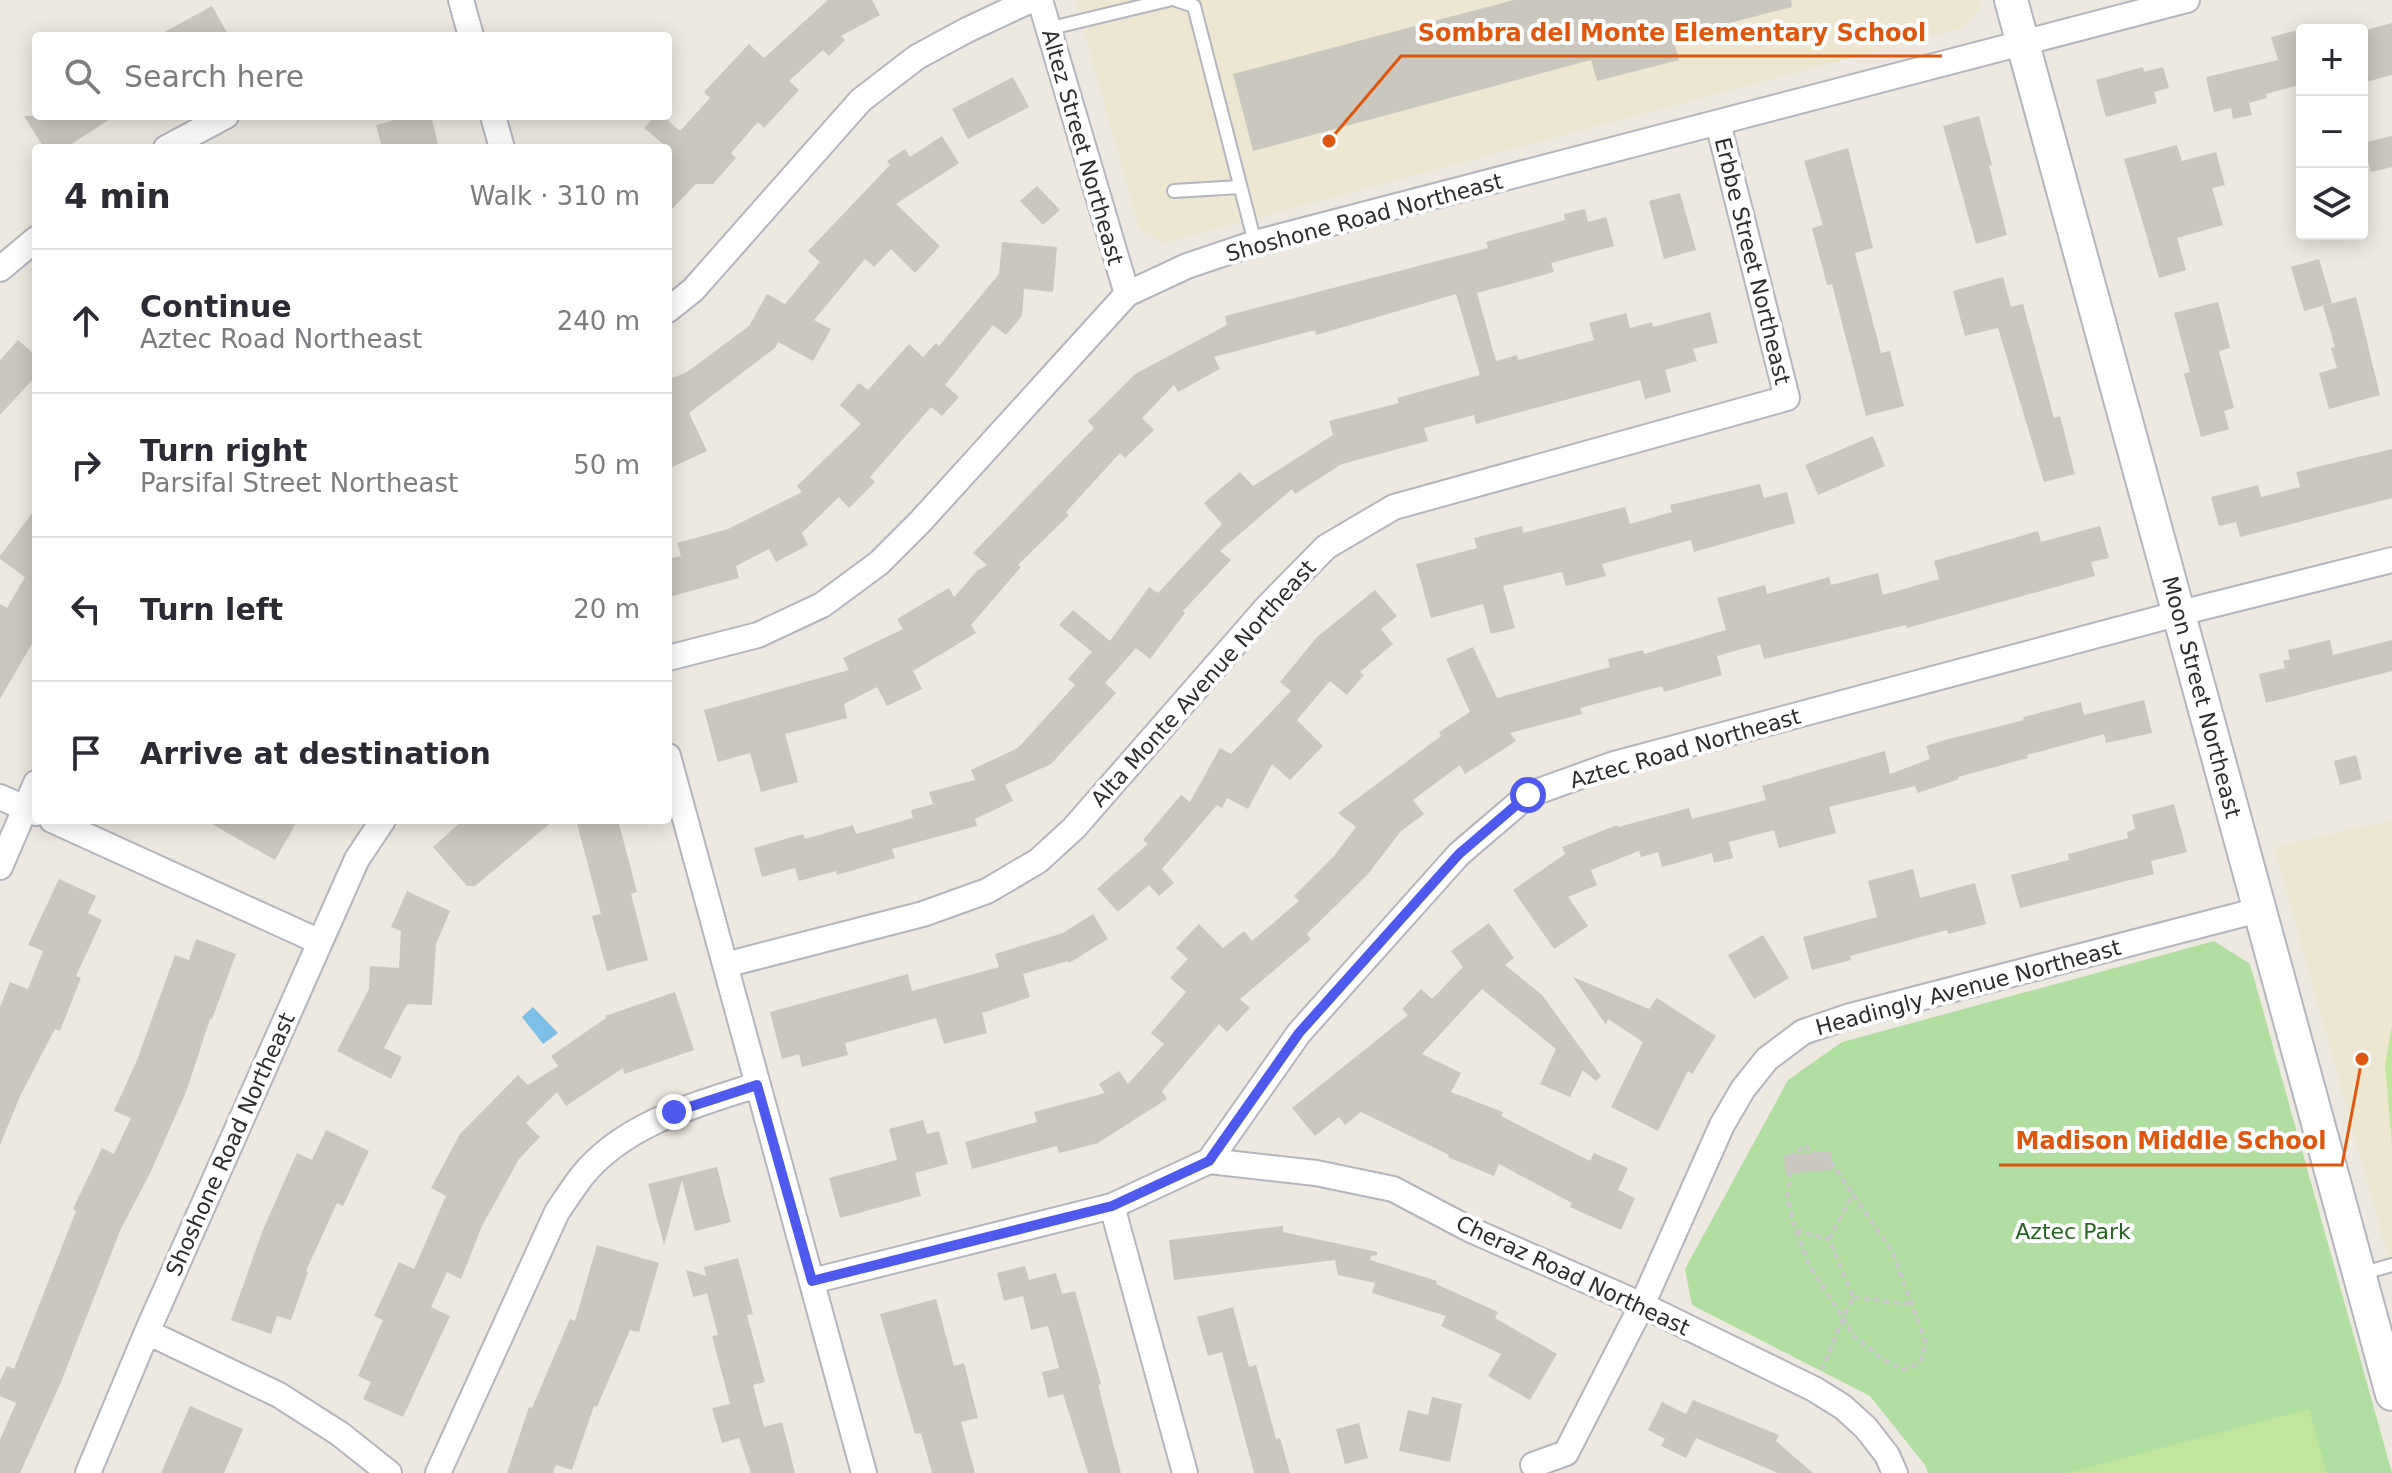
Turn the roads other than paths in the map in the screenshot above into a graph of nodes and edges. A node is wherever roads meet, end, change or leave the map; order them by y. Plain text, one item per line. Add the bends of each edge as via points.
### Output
1 (461, 0) edge
2 (1031, 0) edge
3 (1040, 0) edge
4 (1168, 0) edge
5 (1176, 0) edge
6 (2011, 0) edge
7 (2187, 0) edge
8 (1047, 29) junction
9 (463, 32) edge
10 (2023, 42) junction
11 (218, 120) edge
12 (494, 120) edge
13 (1718, 123) junction
14 (174, 144) edge
15 (501, 144) edge
16 (1240, 187) junction
17 (1174, 191) dead end
18 (32, 242) edge
19 (1255, 243) junction
20 (0, 269) edge
21 (1127, 294) junction
22 (672, 307) edge
23 (1787, 398) joint
24 (2392, 560) edge
25 (2180, 613) junction
26 (672, 657) edge
27 (672, 771) edge
28 (0, 797) edge
29 (31, 810) edge
30 (61, 824) edge
31 (380, 824) edge
32 (0, 867) edge
33 (2259, 910) junction
34 (320, 942) junction
35 (725, 965) junction
36 (757, 1085) junction
37 (1209, 1161) junction
38 (1112, 1206) junction
39 (2392, 1265) edge
40 (2360, 1274) junction
41 (812, 1281) junction
42 (1642, 1305) junction
43 (147, 1332) junction
44 (2390, 1382) edge
45 (1533, 1465) dead end
46 (88, 1473) edge
47 (389, 1473) edge
48 (438, 1473) edge
49 (864, 1473) edge
50 (1185, 1473) edge
51 (1895, 1473) edge

1 - 9 street
2 - 22 street via 917,57 861,100 693,290
3 - 8 street, Altez Street Northeast
4 - 8 lane
5 - 16 lane via 1194,6
6 - 10 street, Moon Street Northeast
7 - 10 street, Shoshone Road Northeast
8 - 21 street, Altez Street Northeast
10 - 13 street, Shoshone Road Northeast
10 - 25 street, Moon Street Northeast
11 - 14 street
12 - 15 street
13 - 19 street, Shoshone Road Northeast
13 - 23 street, Erbbe Street Northeast
16 - 17 lane
16 - 19 lane
18 - 20 street
19 - 21 street, Shoshone Road Northeast
21 - 26 street, Shoshone Road Northeast via 879,563 822,605 758,635
23 - 35 street, Alta Monte Avenue Northeast via 1394,507 1326,547 1074,828 1038,861 987,891 923,914
24 - 25 street, Aztec Road Northeast
25 - 33 street, Moon Street Northeast
25 - 37 street, Aztec Road Northeast via 1614,764 1528,795 1459,854 1299,1033
27 - 35 street
28 - 29 street
29 - 32 street
30 - 34 street
31 - 34 street, Shoshone Road Northeast via 357,859
33 - 40 street, Moon Street Northeast
33 - 42 street, Headingly Avenue Northeast via 1803,1032 1767,1059 1743,1089
34 - 43 street, Shoshone Road Northeast
35 - 36 street
36 - 41 street
36 - 48 street via 674,1112 627,1135 584,1174 557,1212
37 - 38 street
37 - 42 street, Cheraz Road Northeast via 1316,1173 1393,1189 1471,1230
38 - 41 street
38 - 50 street
39 - 40 lane
40 - 44 street, Moon Street Northeast
41 - 49 street
42 - 45 street, Headingly Avenue Northeast via 1566,1453
42 - 51 street, Cheraz Road Northeast via 1843,1407 1880,1446
43 - 46 street, Shoshone Road Northeast
43 - 47 street via 279,1395

